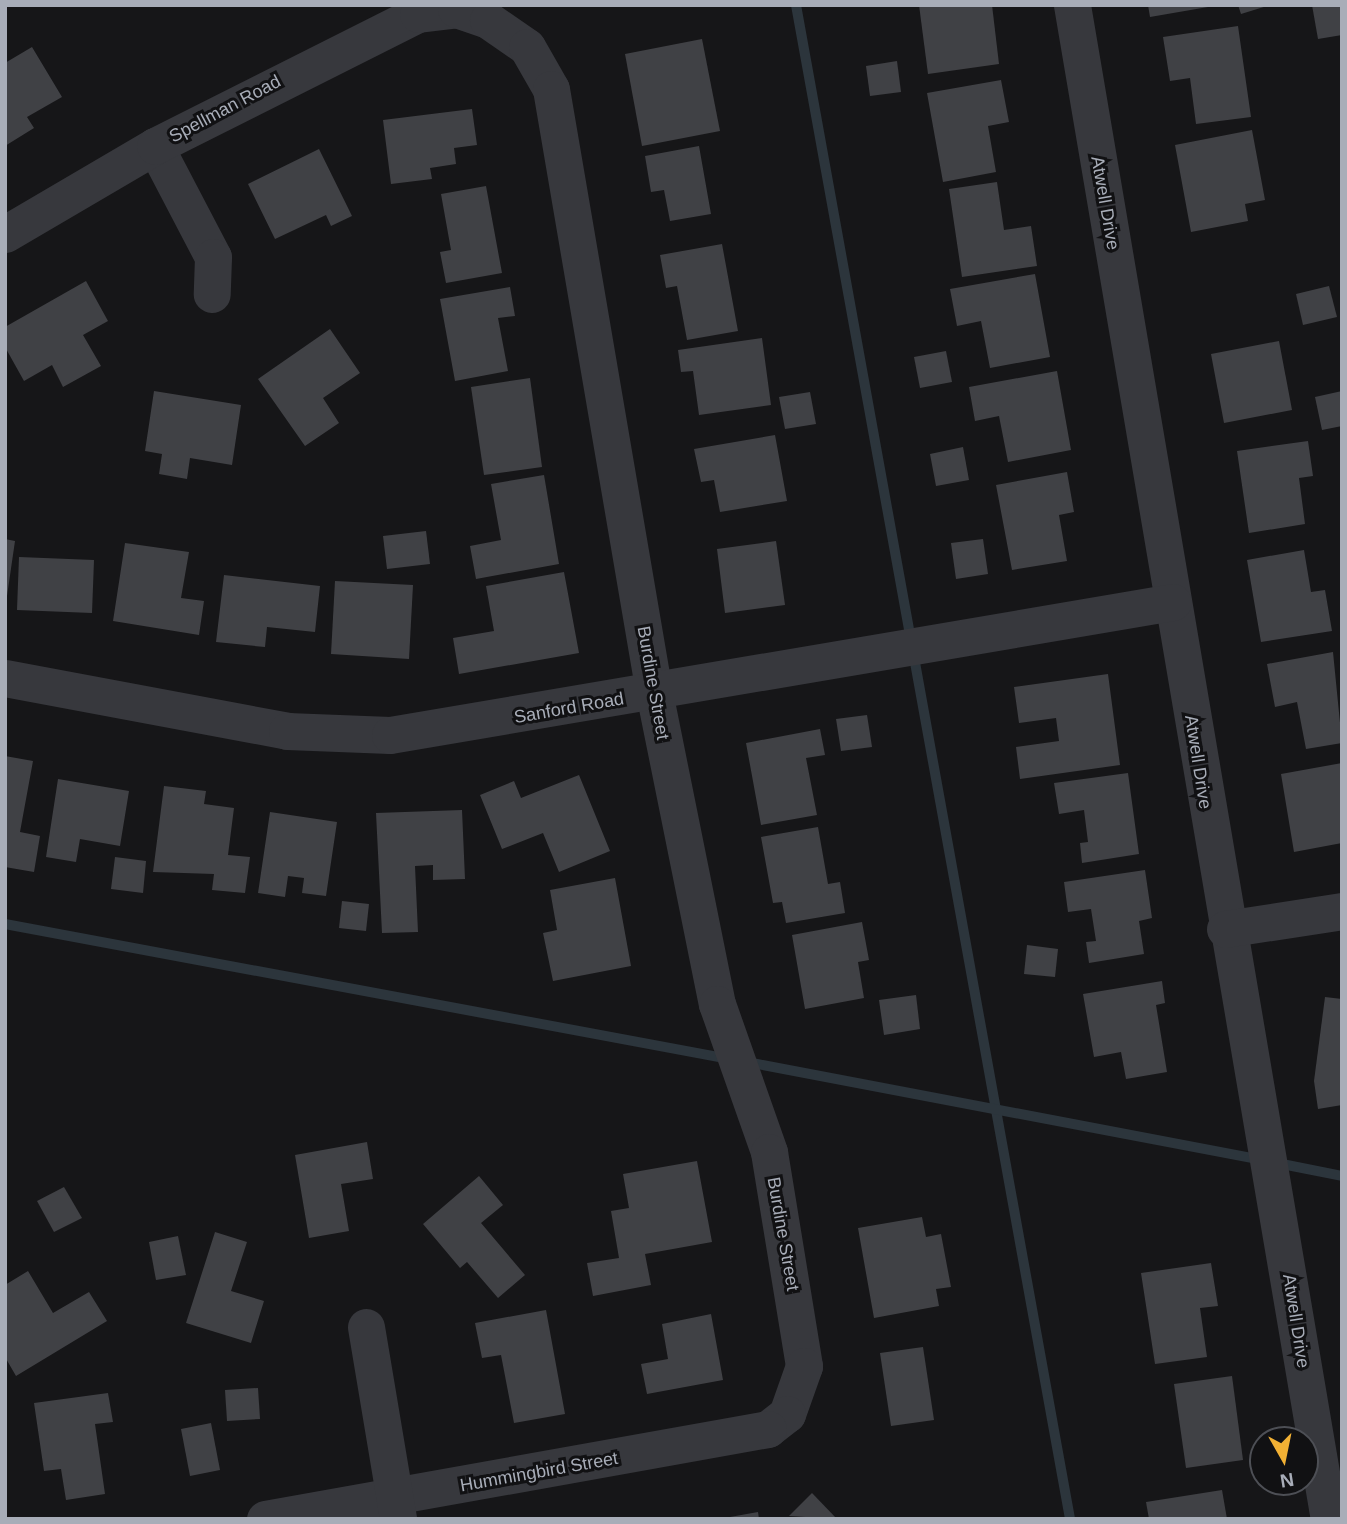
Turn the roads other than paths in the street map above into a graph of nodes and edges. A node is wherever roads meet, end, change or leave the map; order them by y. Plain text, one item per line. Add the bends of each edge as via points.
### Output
1 (1072, 5) edge
2 (456, 9) joint
3 (155, 146) junction
4 (5, 234) edge
5 (212, 294) dead end
6 (1173, 602) junction
7 (5, 678) edge
8 (654, 692) junction
9 (1342, 911) edge
10 (1225, 929) junction
11 (366, 1326) dead end
12 (797, 1397) joint
13 (396, 1508) edge
14 (265, 1519) edge
15 (1329, 1519) edge

1 - 6 street, Atwell Drive
2 - 3 street, Spellman Road via 418,14 373,31
2 - 8 street, Burdine Street via 488,20 527,47 551,89
3 - 4 street, Spellman Road
3 - 5 street via 213,257
6 - 8 street, Sanford Road
6 - 10 street, Atwell Drive
7 - 8 street, Sanford Road via 326,736 439,731
8 - 12 street, Burdine Street via 717,1004 769,1152 801,1331 804,1366
9 - 10 street
10 - 15 street, Atwell Drive
11 - 13 street
12 - 13 street, Hummingbird Street via 768,1429 735,1439
13 - 14 street, Hummingbird Street

